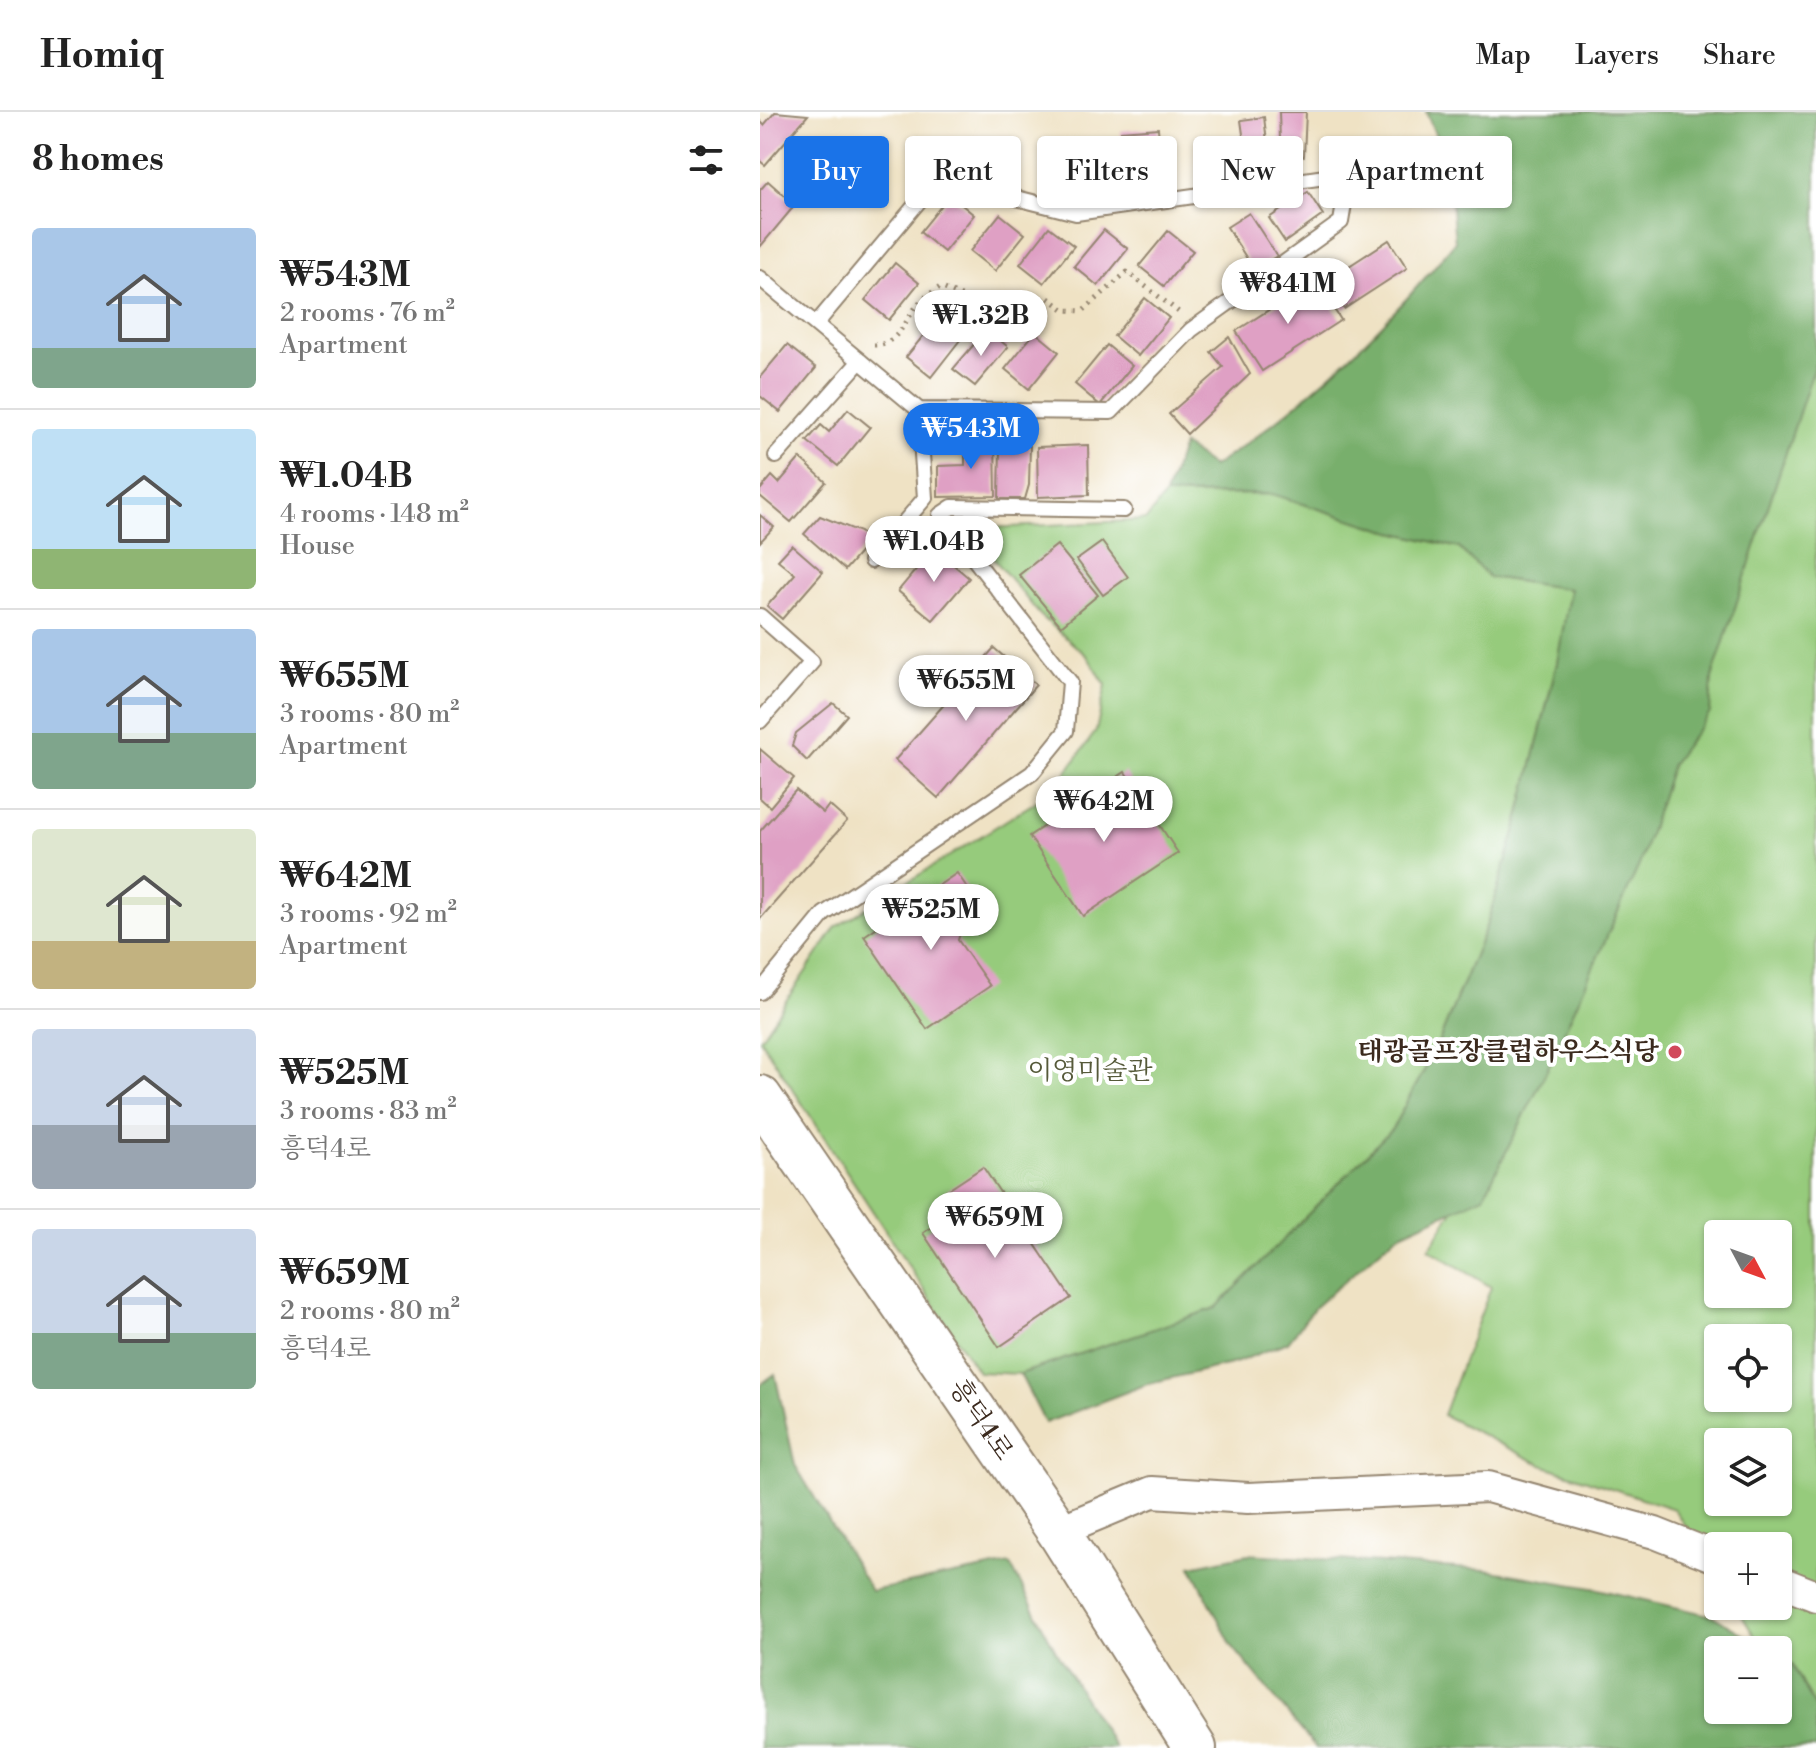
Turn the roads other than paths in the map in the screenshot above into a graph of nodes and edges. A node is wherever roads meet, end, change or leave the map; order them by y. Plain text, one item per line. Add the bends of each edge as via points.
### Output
1 (760, 278) edge
2 (816, 324) junction
3 (860, 361) junction
4 (919, 410) junction
5 (776, 456) dead end
6 (1124, 510) dead end
7 (871, 561) dead end
8 (760, 616) edge
9 (760, 721) edge
10 (760, 992) edge
11 (760, 1097) edge
12 (1058, 1531) junction
13 (1704, 1552) edge
14 (1792, 1587) edge
15 (1816, 1596) edge
16 (1195, 1748) edge

1 - 2 lane
2 - 3 lane
2 - 4 lane via 924,195 949,181 1076,213 1325,177 1345,198 1341,222 1195,327 1111,412
3 - 4 lane
3 - 5 lane
4 - 7 lane via 925,498
6 - 10 lane via 952,507 940,515 1070,682 1066,731 1032,773 824,914
8 - 9 lane via 812,662
11 - 12 street, 흥덕4로
12 - 13 street via 1152,1492 1248,1498 1488,1487 1655,1533
12 - 16 street, 흥덕4로
14 - 15 street

